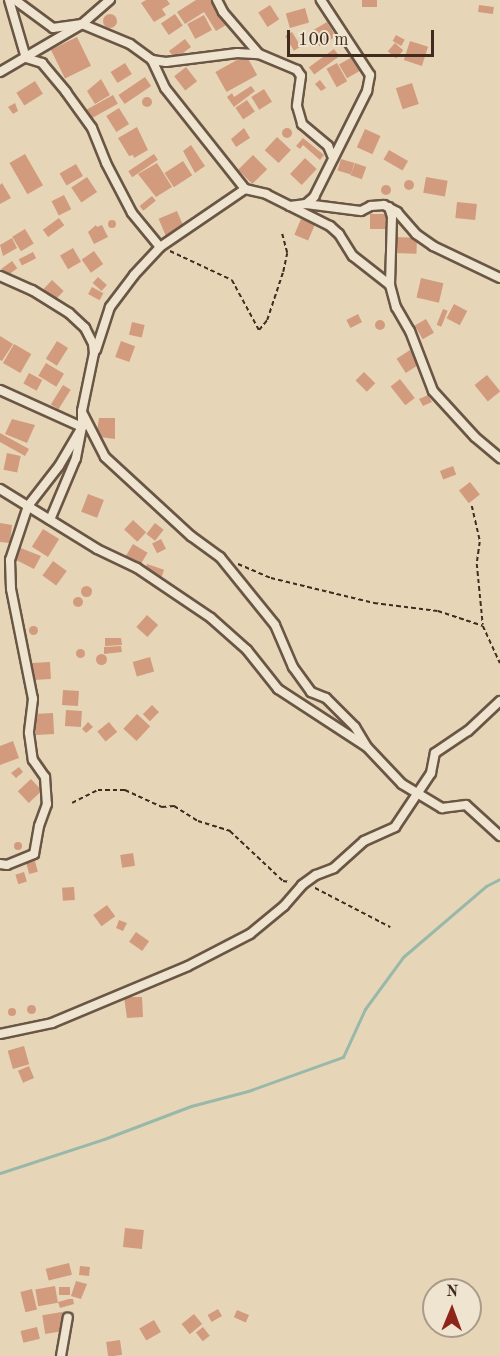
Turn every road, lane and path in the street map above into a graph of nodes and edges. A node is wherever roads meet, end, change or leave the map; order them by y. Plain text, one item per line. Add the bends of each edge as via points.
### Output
1 (9, 0) edge
2 (15, 0) edge
3 (110, 0) edge
4 (217, 0) edge
5 (321, 0) edge
6 (82, 24) junction
7 (259, 54) junction
8 (26, 58) junction
9 (152, 60) junction
10 (0, 72) edge
11 (333, 158) junction
12 (245, 189) junction
13 (306, 204) junction
14 (290, 206) junction
15 (389, 207) junction
16 (282, 234) dead end
17 (160, 247) junction
18 (0, 276) edge
19 (500, 278) edge
20 (390, 285) junction
21 (94, 353) junction
22 (0, 390) edge
23 (82, 411) junction
24 (81, 428) junction
25 (500, 458) edge
26 (0, 489) edge
27 (28, 506) junction
28 (472, 506) dead end
29 (50, 520) junction
30 (220, 557) junction
31 (483, 626) junction
32 (500, 663) edge
33 (500, 701) edge
34 (367, 747) junction
35 (420, 794) junction
36 (72, 803) dead end
37 (500, 836) edge
38 (0, 864) edge
39 (302, 885) junction
40 (390, 927) dead end
41 (0, 1034) edge
42 (68, 1318) dead end
43 (61, 1356) edge

1 - 8 street
2 - 6 street via 53,28
3 - 6 street
4 - 7 street
5 - 11 street via 369,75 368,92
6 - 8 street
6 - 9 street via 130,44
7 - 9 street
7 - 11 street via 297,70 301,76 297,106 302,124 328,146
8 - 10 street
8 - 17 street via 42,63 92,128 132,213
9 - 12 street via 165,88
11 - 13 street via 314,197
12 - 14 street
12 - 17 street
13 - 14 street
13 - 15 street via 362,212 371,206
14 - 20 street via 330,226 353,256
15 - 19 street via 433,246
15 - 20 street
16 - 17 path via 287,253 284,272 267,320 259,330 232,280
17 - 21 street via 110,307
18 - 21 street via 69,313 85,328
20 - 25 street via 433,390 475,437
21 - 23 street
22 - 24 street
23 - 24 street
23 - 30 street via 105,457 190,536
24 - 27 street via 59,466
24 - 29 street via 76,458
26 - 27 street
27 - 29 street
27 - 38 street via 10,560 11,589 33,699 29,733 33,760 45,777 47,804 34,854
28 - 31 path via 480,542 477,564
29 - 34 street via 137,568 211,618 247,650 278,689
30 - 31 path via 272,578 374,603 438,611
30 - 34 street via 274,625 293,667 311,692 326,698 355,727
31 - 32 path
33 - 35 street via 468,731 435,753
34 - 35 street via 402,784
35 - 37 street via 442,808 466,805
35 - 39 street via 395,827 364,841 334,868
36 - 39 path via 98,790 125,790 162,807 174,806 198,821 230,831 283,881
39 - 40 path via 321,889
39 - 41 street via 285,906 250,934 188,966 52,1023
42 - 43 street

